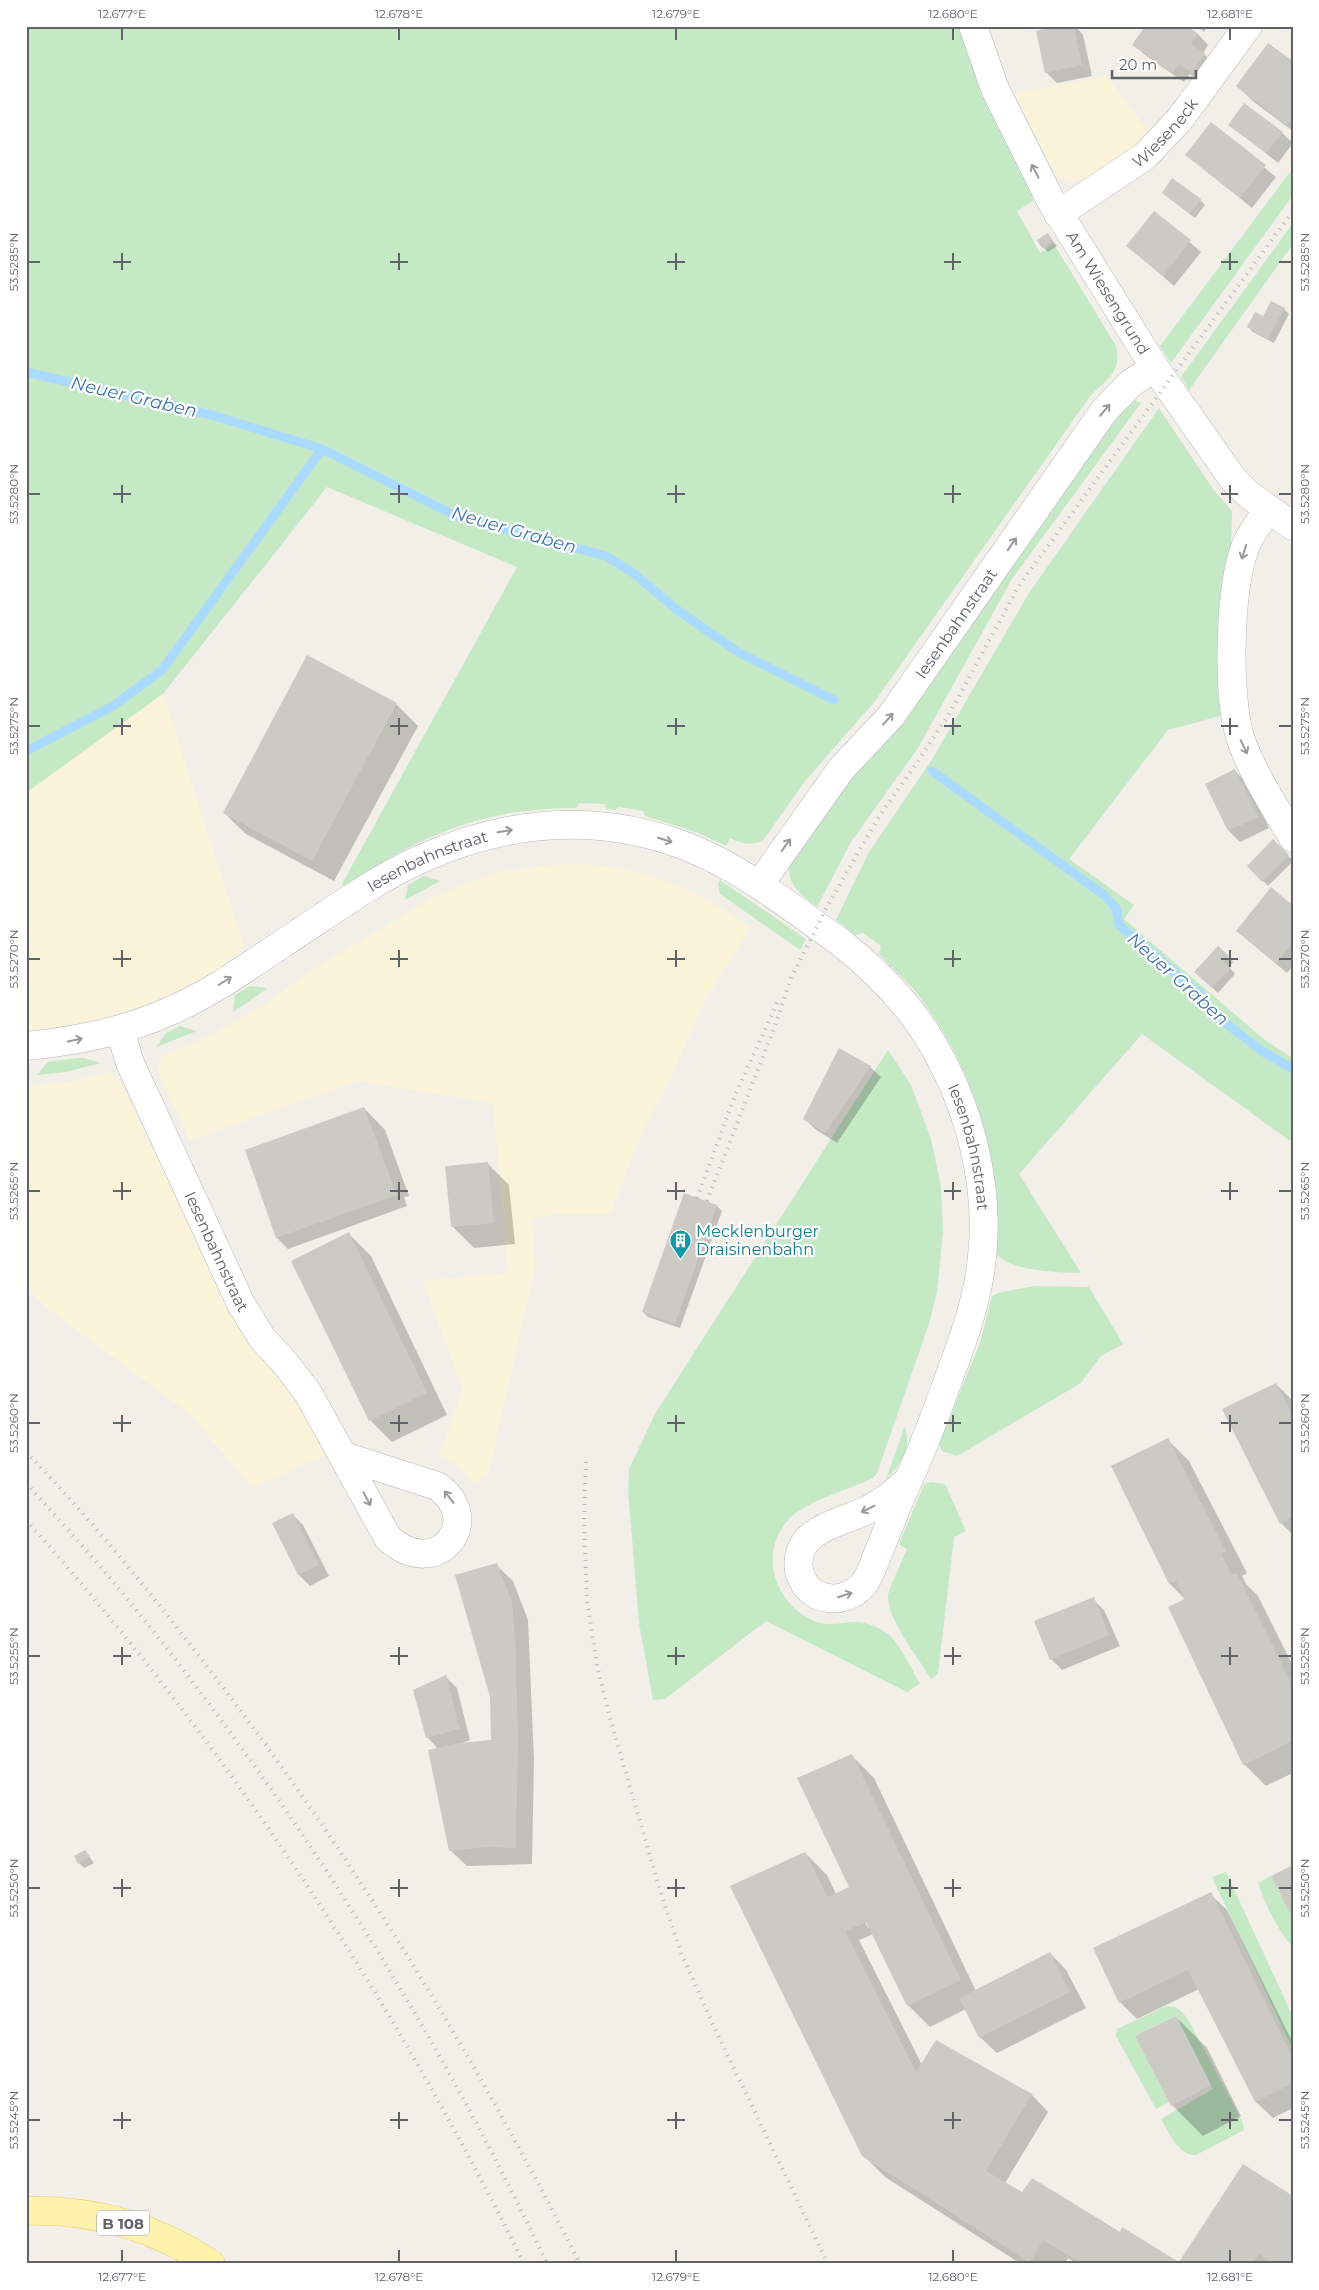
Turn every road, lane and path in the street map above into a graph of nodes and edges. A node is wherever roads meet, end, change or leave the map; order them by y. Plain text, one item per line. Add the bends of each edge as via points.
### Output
1 (973, 26) edge
2 (1248, 26) edge
3 (1058, 214) junction
4 (1155, 368) junction
5 (1268, 510) junction
6 (1293, 526) edge
7 (1293, 838) edge
8 (759, 885) junction
9 (120, 1030) junction
10 (26, 1046) edge
11 (344, 1456) dead end
12 (908, 1481) junction
13 (26, 2211) edge
14 (212, 2264) edge

3 -> 1 street, Am Wiesengrund via 994,89
2 - 3 street, Wieseneck via 1180,118 1145,156
3 - 4 street, Am Wiesengrund
4 - 5 street, Am Wiesengrund via 1219,462 1249,495
8 -> 4 street, Iesenbahnstraat via 842,768 891,716 1104,411 1131,382
5 - 6 street, Am Wiesengrund
5 -> 7 street via 1246,545 1240,565 1231,660 1234,716 1240,739
9 -> 8 street, Iesenbahnstraat via 202,995 419,860 492,833 561,824 590,824 627,830 687,847 723,863
8 - 12 street, Iesenbahnstraat via 858,956 906,1006 944,1064 971,1137 981,1180 984,1231 978,1282 962,1343
10 -> 9 street, Iesenbahnstraat via 70,1042
9 - 11 street, Iesenbahnstraat via 130,1063 241,1304 262,1338 308,1393
12 -> 12 street, Iesenbahnstraat via 876,1505 810,1536 804,1543 798,1564 803,1582 809,1589 828,1598 838,1598 848,1596 862,1586
13 - 14 main road, B 108 via 78,2213 135,2226 162,2235

